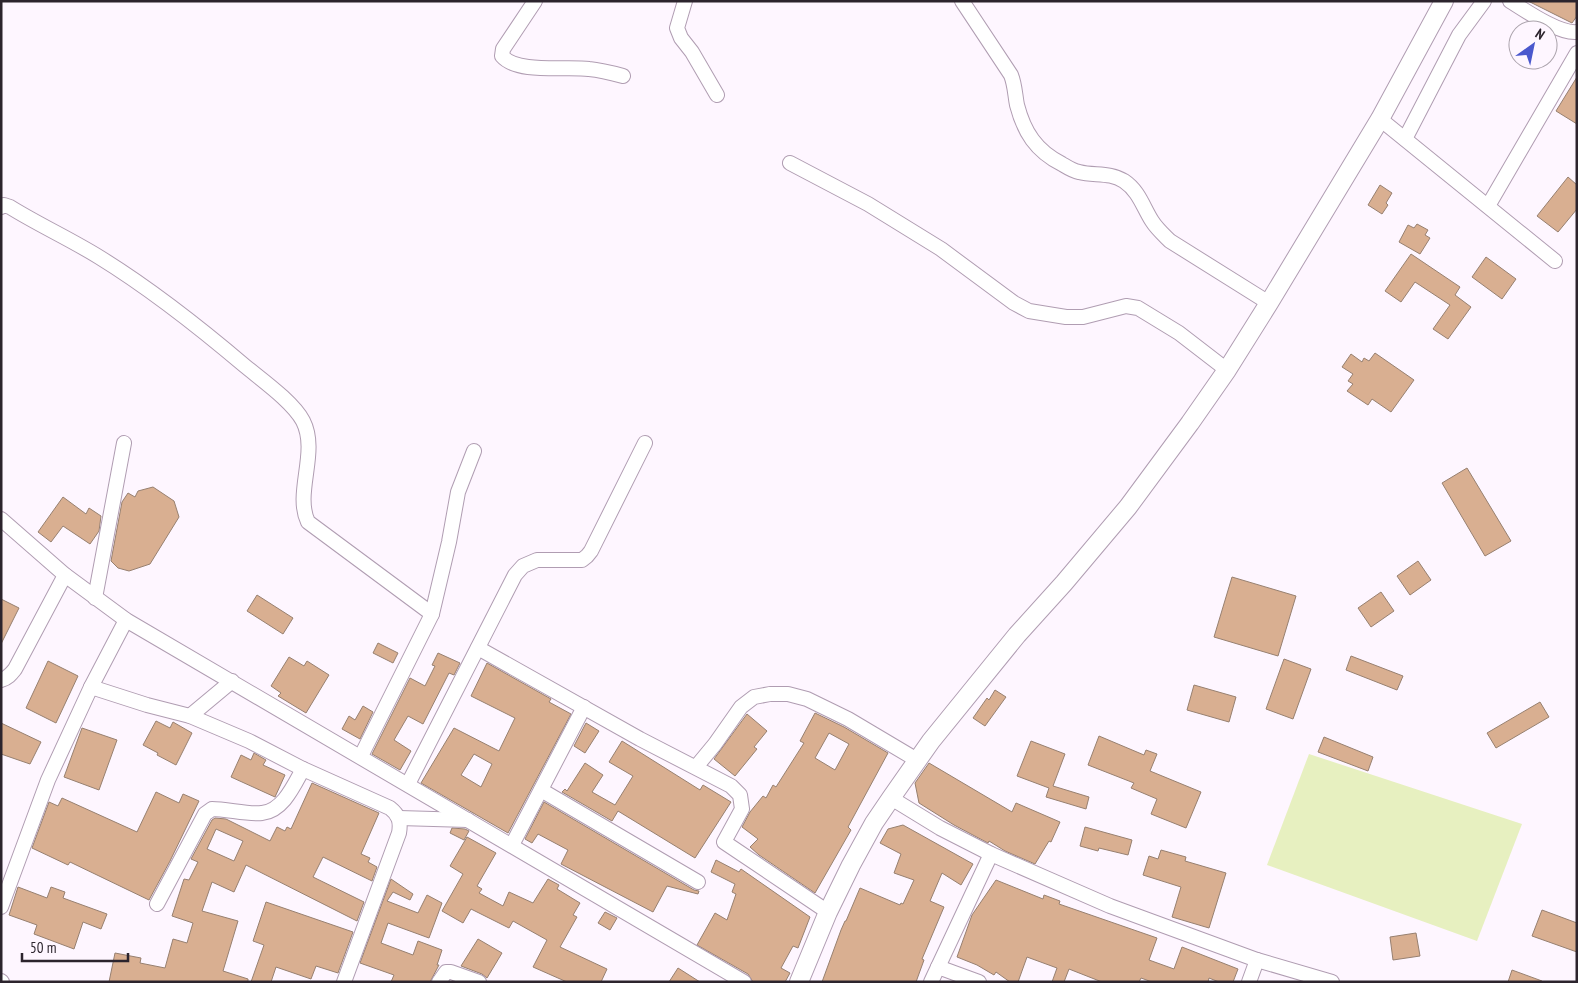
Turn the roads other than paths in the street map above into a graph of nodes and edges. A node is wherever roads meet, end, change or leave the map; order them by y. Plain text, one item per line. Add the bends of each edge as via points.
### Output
1 (535, 1) edge
2 (685, 1) edge
3 (962, 1) edge
4 (1444, 1) edge
5 (1484, 1) edge
6 (1510, 1) edge
7 (1577, 32) edge
8 (1577, 53) edge
9 (623, 76) dead end
10 (717, 95) dead end
11 (1380, 119) junction
12 (1405, 139) junction
13 (790, 163) dead end
14 (1, 206) edge
15 (1488, 206) junction
16 (1555, 261) dead end
17 (1269, 302) junction
18 (1227, 370) junction
19 (124, 443) dead end
20 (645, 443) dead end
21 (474, 451) dead end
22 (1, 519) edge
23 (65, 575) junction
24 (95, 598) junction
25 (432, 614) junction
26 (126, 620) junction
27 (478, 648) junction
28 (1, 680) edge
29 (232, 681) junction
30 (91, 687) junction
31 (584, 707) junction
32 (190, 716) junction
33 (361, 756) junction
34 (918, 760) junction
35 (696, 767) junction
36 (303, 769) junction
37 (408, 784) junction
38 (540, 790) junction
39 (891, 798) junction
40 (399, 818) junction
41 (470, 820) junction
42 (512, 845) junction
43 (990, 854) junction
44 (698, 882) dead end
45 (158, 904) dead end
46 (1, 907) edge
47 (828, 912) junction
48 (1257, 960) junction
49 (938, 967) junction
50 (344, 982) edge
51 (439, 982) edge
52 (479, 982) edge
53 (744, 982) edge
54 (799, 982) edge
55 (931, 982) edge
56 (979, 982) edge
57 (1249, 982) edge
58 (1332, 982) edge

1 - 9 street via 503,49 502,56 506,60 526,66 589,69
2 - 10 street via 677,28
3 - 17 street via 1012,75 1024,127 1037,147 1076,172 1114,176 1123,181 1133,188 1151,219 1170,241
4 - 11 main road
5 - 12 street via 1459,35
6 - 7 street via 1545,22
8 - 15 street
11 - 12 street
11 - 17 main road
12 - 15 street
13 - 18 street via 868,204 941,249 1014,303 1029,310 1066,317 1126,306 1138,308 1179,333
14 - 25 street via 10,207 120,270 277,392 298,414 306,429 308,462 303,508 308,522
15 - 16 street
17 - 18 main road
18 - 34 main road via 1128,508 1017,635
19 - 24 street
20 - 27 street via 587,556 582,560 537,560 523,566 515,575
21 - 25 street via 458,492
22 - 23 street
23 - 24 street
23 - 28 street via 15,669
24 - 26 street
25 - 33 street
26 - 29 street
26 - 30 street
27 - 31 street
27 - 37 street
29 - 32 street
29 - 33 street
30 - 32 street
30 - 46 street via 48,780
31 - 35 street
31 - 38 street
32 - 36 street via 250,741
33 - 37 street
34 - 35 street via 807,699 770,694 754,697 741,708
34 - 39 main road
35 - 47 street via 731,786 740,795 742,809 724,842
36 - 40 street via 390,808
36 - 45 street via 281,804 273,810 262,813 212,809 205,814
37 - 41 street
38 - 42 street
38 - 44 street
39 - 43 street
39 - 47 main road via 850,864
40 - 41 street
40 - 50 street via 399,833
41 - 42 street
42 - 53 street
43 - 48 street via 1110,906
43 - 49 street
47 - 54 main road
48 - 57 street
48 - 58 street
49 - 55 street
49 - 56 street
51 - 52 street via 446,972 451,972

